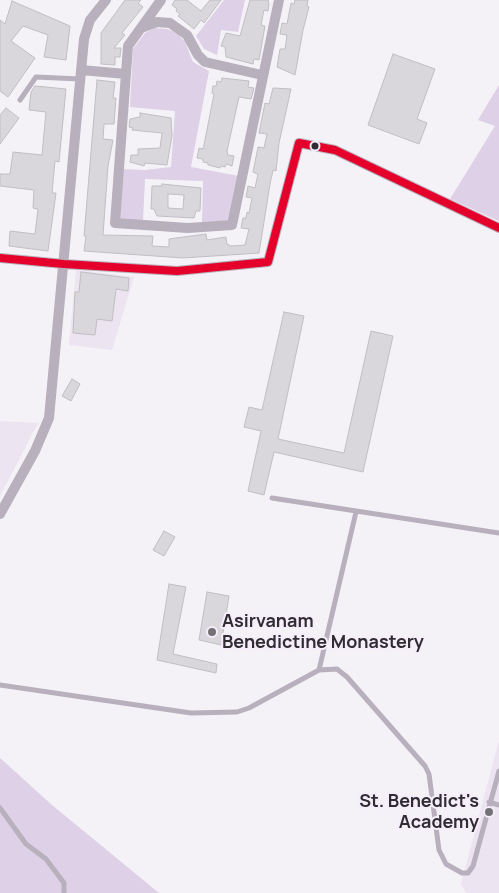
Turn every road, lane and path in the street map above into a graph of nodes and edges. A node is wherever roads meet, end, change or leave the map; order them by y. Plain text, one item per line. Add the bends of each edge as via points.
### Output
1 (106, 0) edge
2 (161, 0) edge
3 (279, 0) edge
4 (140, 29) junction
5 (126, 74) junction
6 (80, 75) junction
7 (262, 75) junction
8 (20, 100) dead end
9 (499, 228) edge
10 (0, 258) edge
11 (64, 264) junction
12 (272, 498) dead end
13 (356, 512) junction
14 (0, 514) edge
15 (499, 533) edge
16 (319, 670) junction
17 (0, 685) edge
18 (499, 771) edge
19 (489, 802) junction
20 (499, 805) edge
21 (0, 808) edge
22 (64, 893) edge

1 - 6 street via 90,20 84,39
2 - 4 street
3 - 7 street
4 - 5 street via 128,46
4 - 7 street via 157,22 170,24 187,35 205,62
5 - 6 street
5 - 7 street via 115,224 188,228 232,225
6 - 8 lane via 36,77
6 - 11 street
9 - 11 street via 335,150 299,144 268,262 177,271
10 - 11 street
11 - 14 street via 49,418
12 - 13 lane
13 - 15 lane
13 - 16 lane
16 - 17 lane via 237,712 191,714
16 - 19 lane via 337,669 347,677 425,766 429,774 439,850 446,864 462,873 468,873 473,866
18 - 19 lane
19 - 20 lane
21 - 22 lane via 26,844 52,866 64,883

